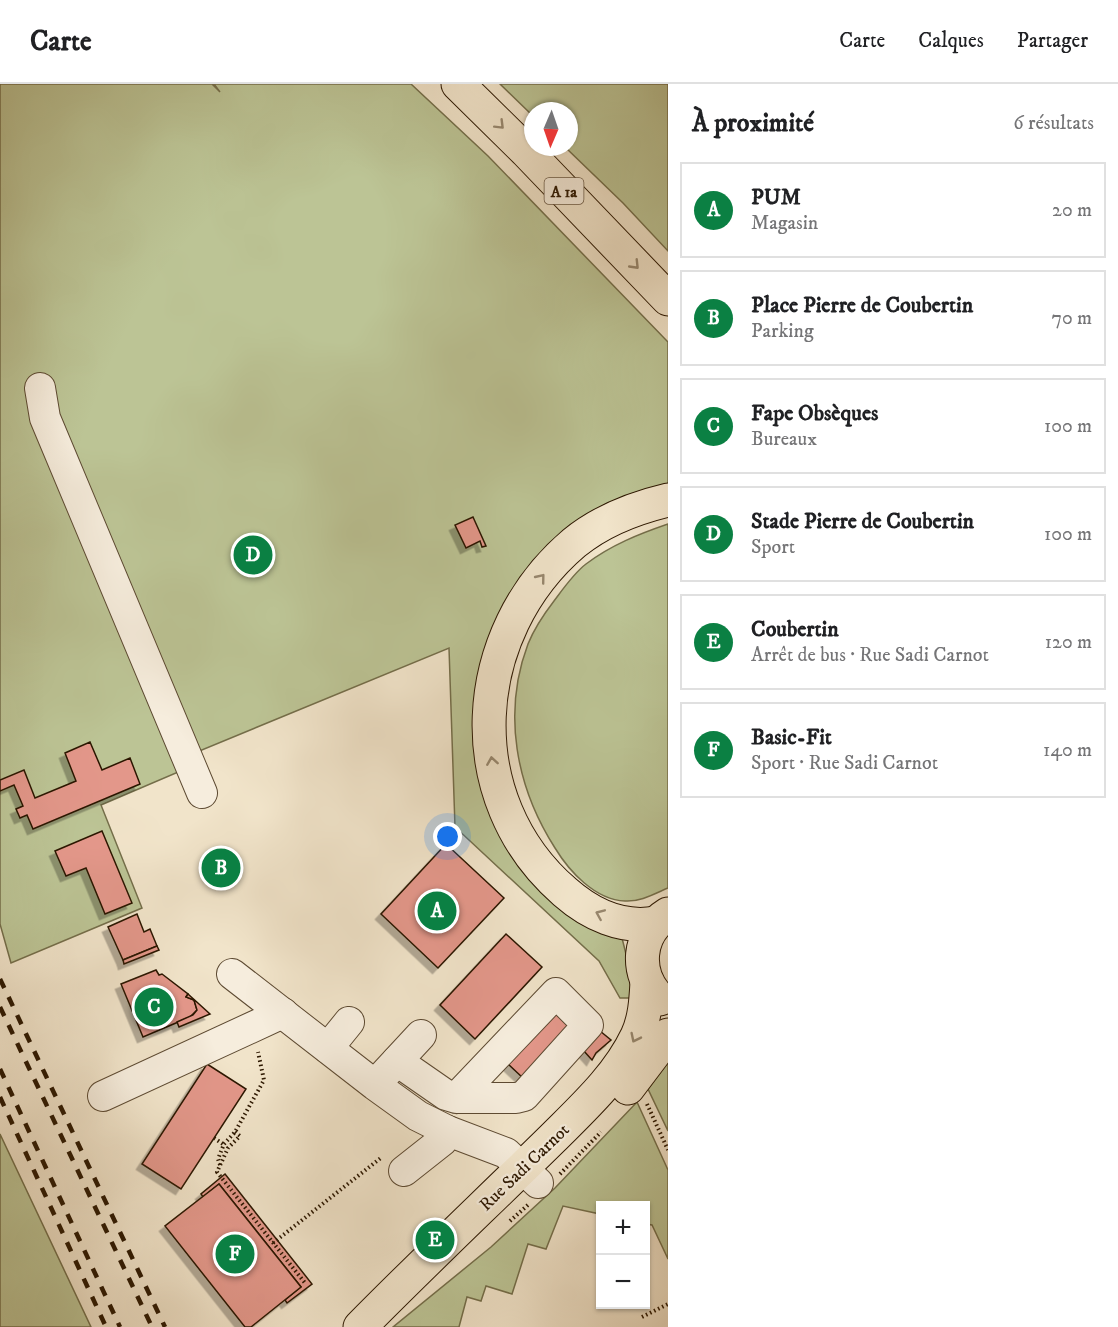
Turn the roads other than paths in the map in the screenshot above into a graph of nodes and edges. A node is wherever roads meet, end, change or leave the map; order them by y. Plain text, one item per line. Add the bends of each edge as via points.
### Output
1 (458, 84) edge
2 (668, 299) edge
3 (40, 388) dead end
4 (668, 500) edge
5 (196, 780) dead end
6 (662, 918) edge
7 (232, 974) dead end
8 (657, 993) edge
9 (283, 1013) junction
10 (349, 1022) dead end
11 (421, 1035) dead end
12 (668, 1035) edge
13 (397, 1061) junction
14 (338, 1064) junction
15 (375, 1085) junction
16 (103, 1096) dead end
17 (456, 1098) dead end
18 (448, 1131) junction
19 (396, 1162) road end
20 (530, 1176) junction
21 (360, 1327) edge
22 (365, 1327) edge

1 -> 2 main road, A 1a
3 - 5 lane via 45,418
6 -> 4 main road via 626,923 589,910 541,867 517,833 500,795 492,768 489,720 495,671 505,638 518,610 543,576 593,530 634,510
6 - 8 main road, Rue Sadi Carnot via 647,936 642,951 642,967
7 - 9 lane
8 -> 20 main road, Rue Sadi Carnot via 628,1052
9 - 14 lane
9 - 16 lane
10 - 14 lane
11 - 13 lane
12 - 20 main road, Rue Sadi Carnot via 615,1105
13 - 15 lane
13 - 17 lane
14 - 15 lane
15 - 18 lane via 418,1116
18 - 19 lane via 442,1141
18 - 20 lane via 506,1153
20 - 21 main road, Rue Sadi Carnot
20 - 22 main road, Rue Sadi Carnot via 438,1271

